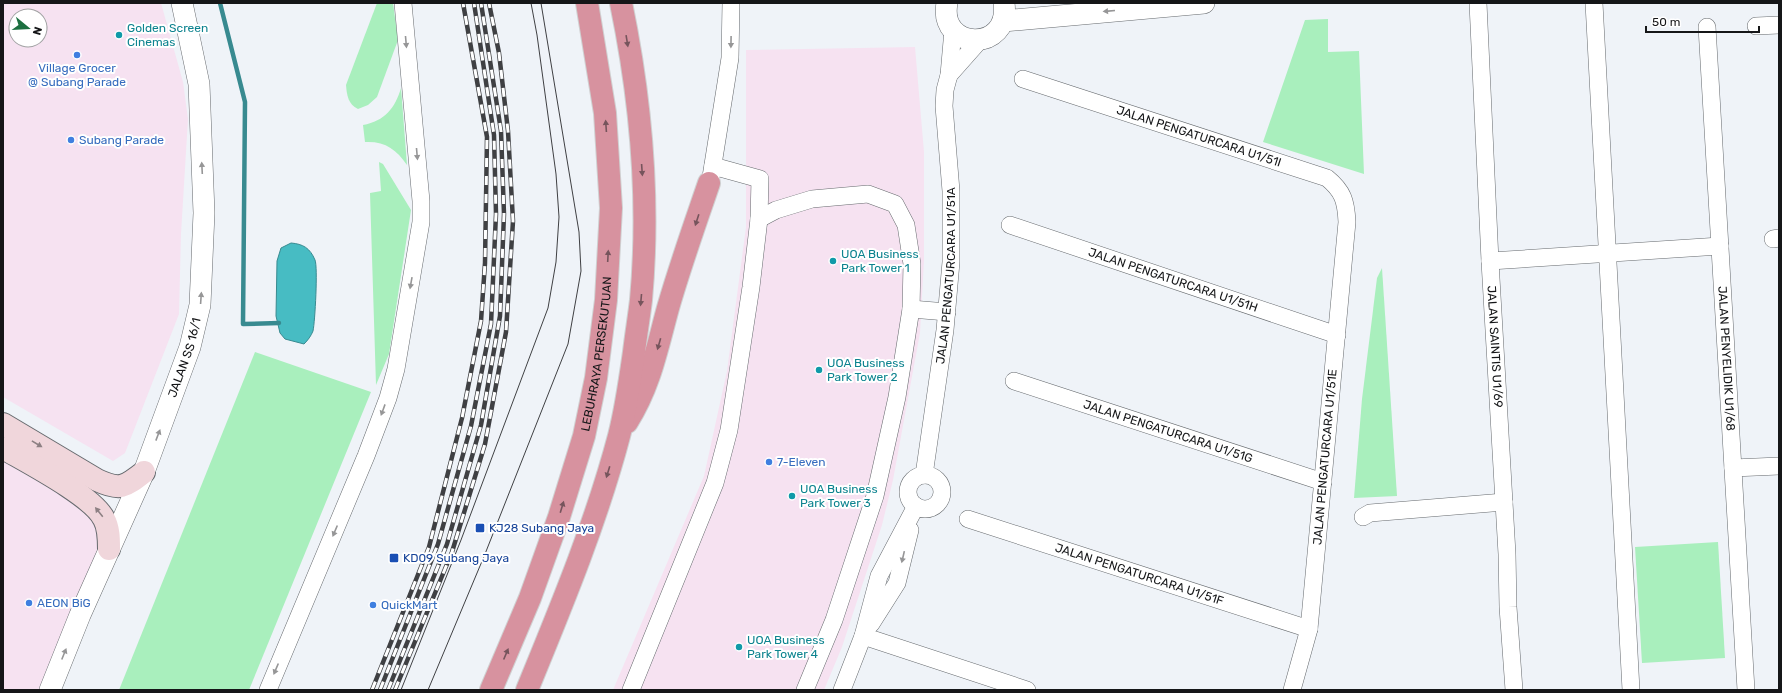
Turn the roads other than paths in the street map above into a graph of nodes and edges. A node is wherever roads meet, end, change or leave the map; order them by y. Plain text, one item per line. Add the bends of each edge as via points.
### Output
1 (182, 3) edge
2 (403, 3) edge
3 (587, 3) edge
4 (621, 3) edge
5 (731, 3) edge
6 (947, 3) edge
7 (1204, 3) edge
8 (1478, 3) edge
9 (1594, 3) edge
10 (1003, 12) edge
11 (1779, 24) edge
12 (1756, 26) dead end
13 (1707, 27) dead end
14 (953, 30) junction
15 (980, 40) junction
16 (949, 75) junction
17 (1023, 79) dead end
18 (711, 174) junction
19 (759, 219) junction
20 (1347, 222) joint
21 (1010, 225) dead end
22 (1720, 246) junction
23 (1607, 253) junction
24 (1490, 261) junction
25 (911, 309) junction
26 (947, 312) junction
27 (1337, 335) junction
28 (1014, 380) dead end
29 (3, 424) edge
30 (619, 435) junction
31 (3, 448) edge
32 (1779, 466) edge
33 (1733, 468) junction
34 (144, 472) junction
35 (924, 475) junction
36 (1323, 482) junction
37 (1504, 502) junction
38 (916, 506) junction
39 (1363, 517) dead end
40 (968, 519) dead end
41 (109, 549) junction
42 (1309, 629) junction
43 (863, 636) junction
44 (50, 690) edge
45 (268, 690) edge
46 (491, 690) edge
47 (527, 690) edge
48 (631, 690) edge
49 (805, 690) edge
50 (842, 690) edge
51 (1027, 690) edge
52 (1292, 690) edge
53 (1514, 690) edge
54 (1631, 690) edge
55 (1746, 690) edge

34 -> 1 street, JALAN SS 16/1 via 190,347 200,305 204,213 198,84
2 -> 45 street via 422,200 421,222 396,369 366,456
46 -> 3 highway, LEBUHRAYA PERSEKUTUAN via 530,598 559,517 584,436 596,378 606,300 611,208 605,113
4 -> 30 highway via 638,109 645,207 641,300
5 -> 18 street via 730,58
6 - 14 street via 946,17
7 -> 10 street
8 - 24 street, JALAN SAINTIS U1/69
9 - 23 street
10 - 15 street via 994,33
11 - 12 street
13 - 22 street, JALAN PENYELIDIK U1/68
14 - 15 street via 965,39
14 - 16 street, JALAN PENGATURCARA U1/51A
15 - 16 street
16 - 26 street, JALAN PENGATURCARA U1/51A via 944,106 951,191 951,262
17 - 20 street, JALAN PENGATURCARA U1/51I via 1327,178 1343,195
18 - 19 street via 760,179
18 -> 30 highway via 672,294 647,386
19 - 25 street via 776,210 812,199 868,194 895,204 906,224 910,248
19 - 48 street via 752,287 729,430 715,483
20 - 27 street, JALAN PENGATURCARA U1/51E
21 - 27 street, JALAN PENGATURCARA U1/51H
22 - 23 street
22 - 33 street, JALAN PENYELIDIK U1/68
23 - 24 street
23 - 54 street
24 - 37 street, JALAN SAINTIS U1/69
25 - 26 street
25 - 49 street via 897,397 875,496 834,620
26 - 35 street, JALAN PENGATURCARA U1/51A
27 - 36 street, JALAN PENGATURCARA U1/51E
28 - 36 street, JALAN PENGATURCARA U1/51G
29 -> 34 main road via 111,487 121,487
30 -> 47 highway via 590,531
41 -> 31 main road via 108,530 104,518 96,508 83,496
32 - 33 street
33 - 55 street, JALAN PENYELIDIK U1/68
34 - 41 street, JALAN SS 16/1
35 - 38 street via 915,479 909,488 909,498
35 - 38 street via 939,482 942,493 937,504 927,509
36 - 42 street, JALAN PENGATURCARA U1/51E
37 - 39 street via 1370,513
37 - 53 street, JALAN SAINTIS U1/69
38 - 43 street via 879,576
40 - 42 street, JALAN PENGATURCARA U1/51F
44 -> 41 street, JALAN SS 16/1
42 - 52 street, JALAN PENGATURCARA U1/51E
43 - 50 street
43 - 51 street

